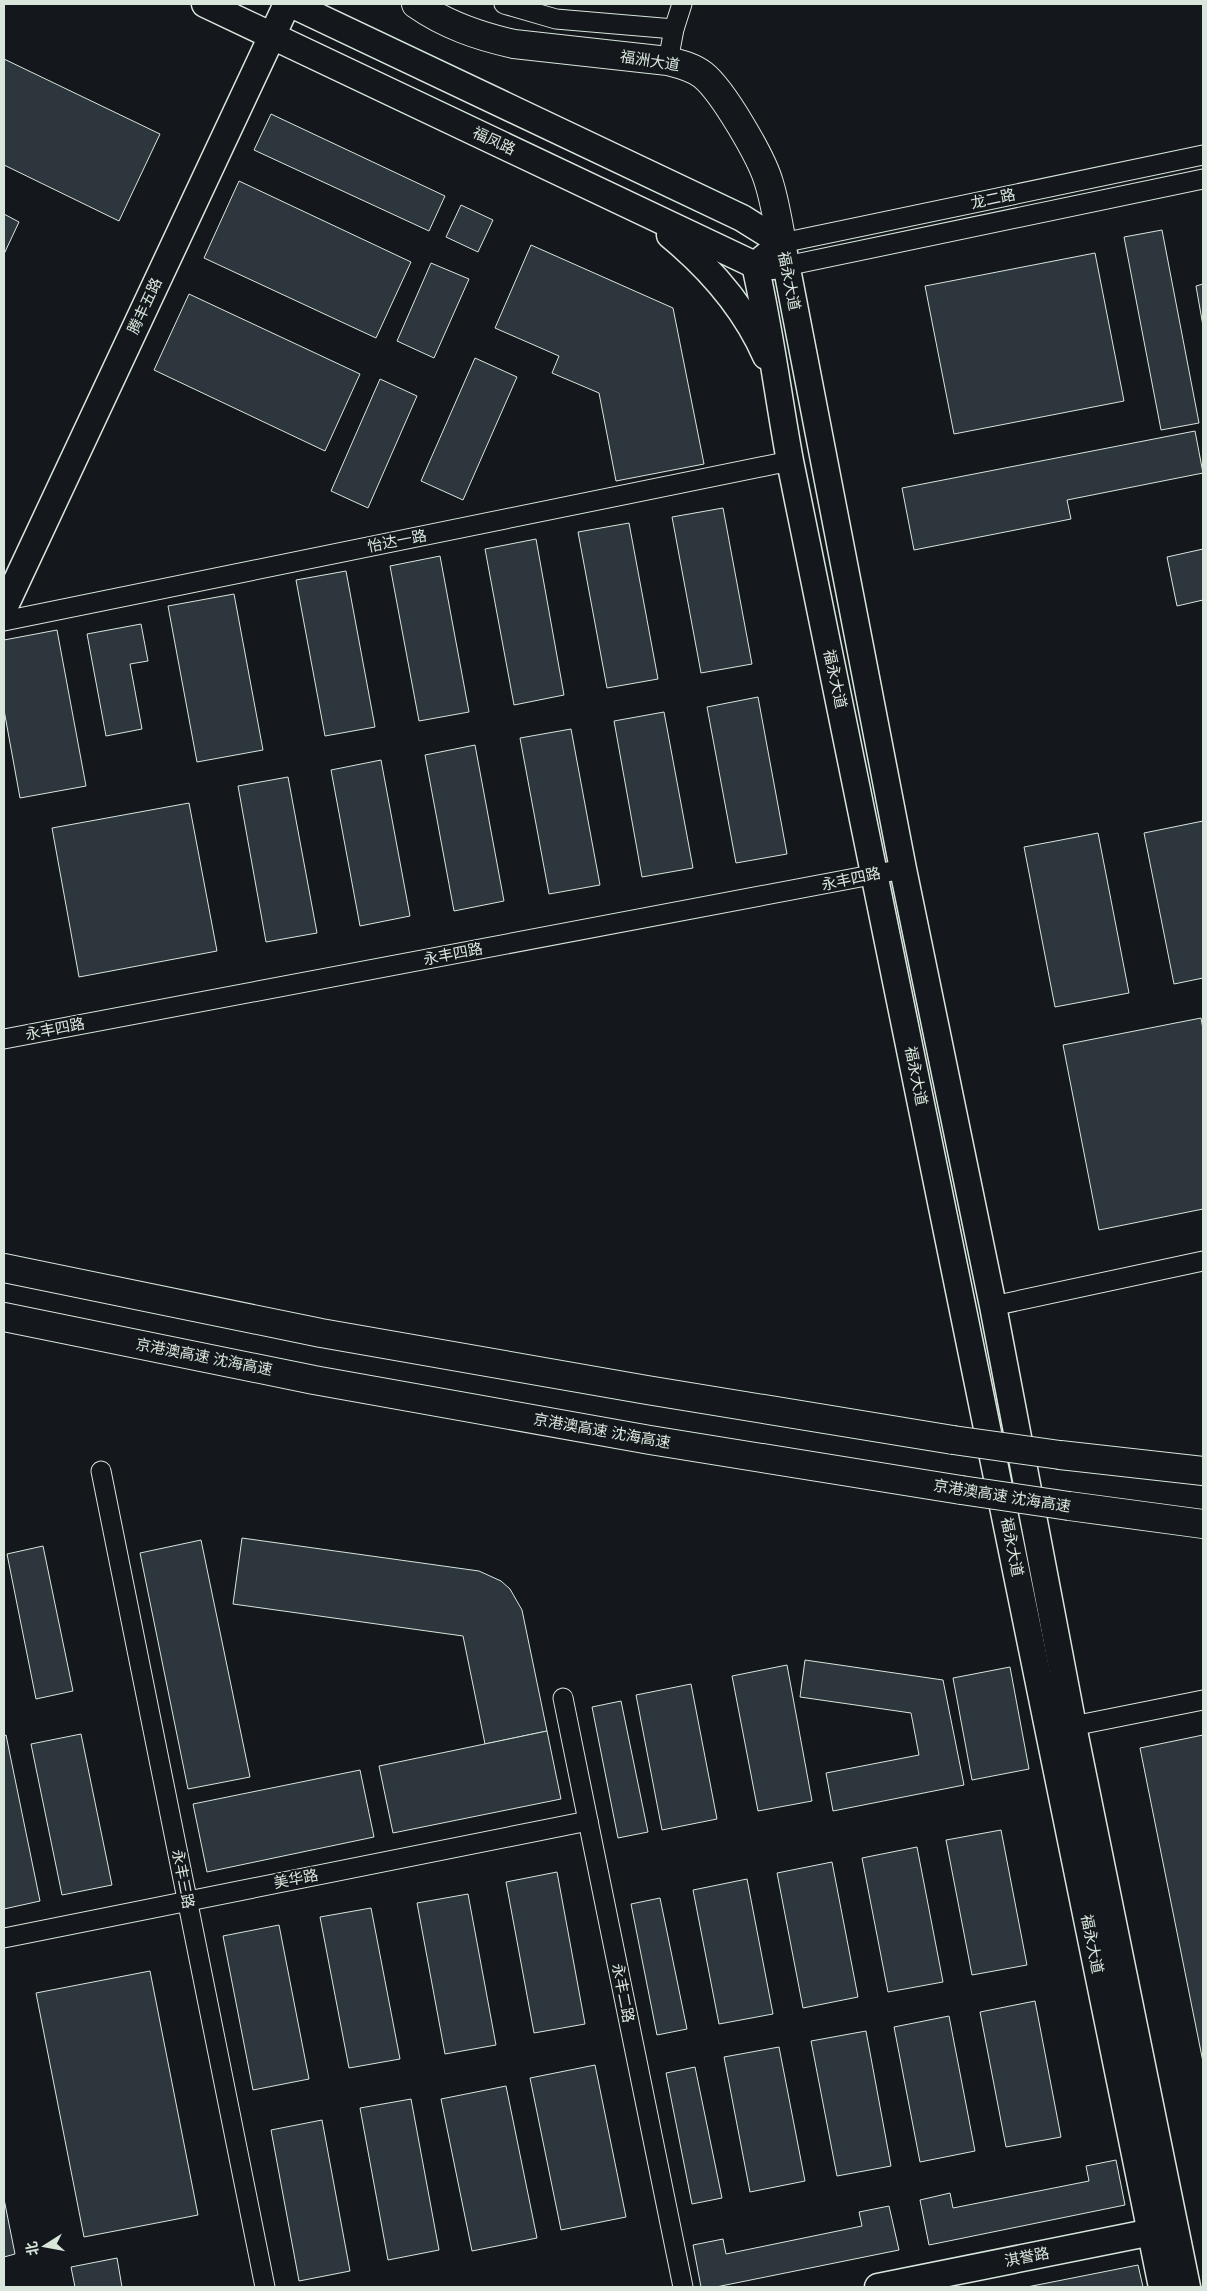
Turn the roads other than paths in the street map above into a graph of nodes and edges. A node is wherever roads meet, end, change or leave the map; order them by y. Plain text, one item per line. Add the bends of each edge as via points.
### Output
1 (205, 4) edge
2 (287, 4) edge
3 (291, 4) edge
4 (416, 4) edge
5 (504, 4) edge
6 (682, 4) edge
7 (674, 29) junction
8 (272, 36) junction
9 (668, 61) junction
10 (1203, 155) edge
11 (1203, 179) edge
12 (643, 212) junction
13 (784, 255) junction
14 (756, 265) junction
15 (776, 382) junction
16 (790, 462) junction
17 (4, 608) edge
18 (4, 621) edge
19 (903, 869) junction
20 (875, 874) junction
21 (4, 1038) edge
22 (1203, 1262) edge
23 (4, 1268) edge
24 (993, 1306) junction
25 (4, 1317) edge
26 (101, 1470) dead end
27 (1203, 1471) edge
28 (1203, 1524) edge
29 (563, 1698) dead end
30 (1203, 1700) edge
31 (1073, 1726) junction
32 (588, 1820) junction
33 (187, 1901) junction
34 (4, 1938) edge
35 (1163, 2230) junction
36 (265, 2287) edge
37 (683, 2287) edge
38 (878, 2287) edge
39 (1162, 2287) edge
40 (1187, 2287) edge

1 - 8 main road, 福凤路
2 - 8 main road, 腾丰五路
3 - 13 main road via 742,218
4 - 9 main road, 福洲大道 via 448,24 514,44
5 - 7 street via 556,19
6 - 7 street
7 - 9 street
8 - 12 main road, 福凤路
8 - 17 main road, 腾丰五路
9 - 13 main road, 福洲大道 via 703,74 726,102 769,181
10 - 13 street, 龙二路
11 - 13 street, 龙二路
12 - 14 main road, 福凤路
12 - 15 main road via 717,279 754,332
13 - 14 main road, 福永大道
13 - 19 main road, 福永大道
14 - 15 main road, 福永大道 via 770,331
15 - 16 main road, 福永大道
16 - 18 street, 怡达一路
16 - 20 main road, 福永大道
19 - 20 street, 永丰四路
19 - 24 main road, 福永大道
20 - 21 street, 永丰四路
20 - 35 main road, 福永大道
22 - 24 street
23 - 27 main road, bridge via 330,1335 647,1390 953,1440
24 - 31 main road, 福永大道
25 - 28 main road, 京港澳高速 沈海高速, bridge via 314,1380 622,1435 961,1490
26 - 33 street, 永丰三路
29 - 32 street, 永丰二路
30 - 31 street
31 - 35 main road, 福永大道
32 - 33 street, 美华路
32 - 37 street, 永丰二路
33 - 34 street, 美华路
33 - 36 street, 永丰三路
35 - 38 main road, 淇誉路
35 - 39 main road, 福永大道
35 - 40 main road, 福永大道

